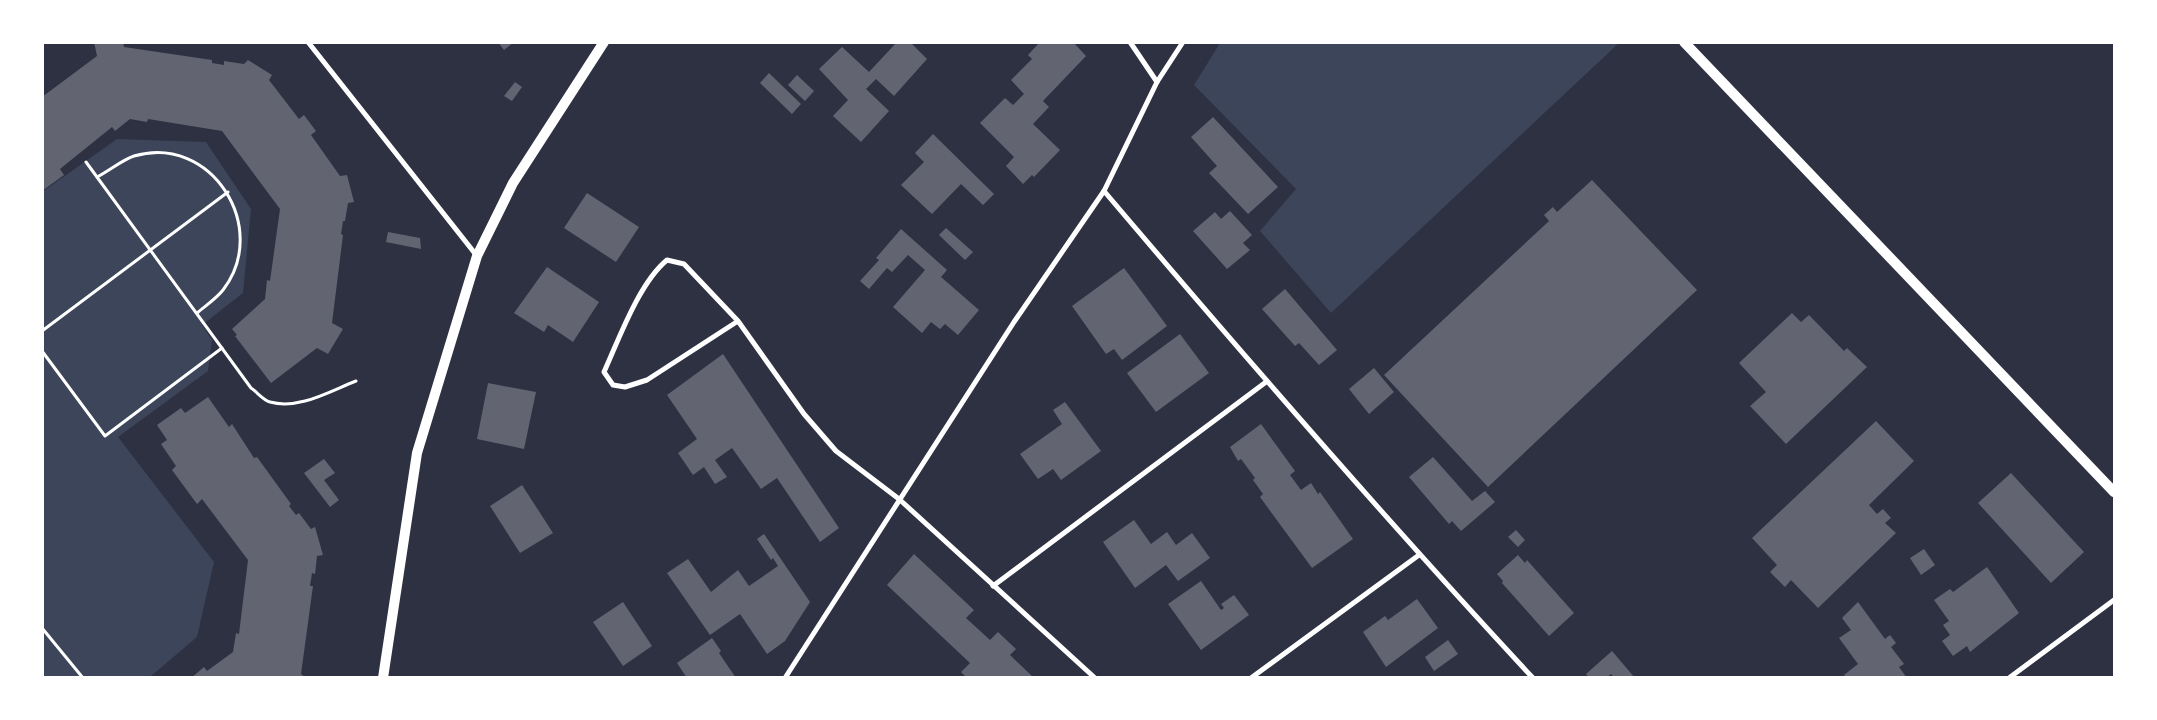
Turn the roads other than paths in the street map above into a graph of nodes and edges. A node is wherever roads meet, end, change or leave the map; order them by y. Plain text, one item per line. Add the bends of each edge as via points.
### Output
1 (308, 42) edge
2 (604, 42) edge
3 (1130, 42) edge
4 (1183, 42) edge
5 (1684, 42) edge
6 (1158, 82) junction
7 (1104, 190) junction
8 (477, 256) junction
9 (738, 321) junction
10 (1266, 382) junction
11 (2114, 492) edge
12 (899, 499) junction
13 (1419, 555) junction
14 (993, 586) junction
15 (2114, 600) edge
16 (383, 678) edge
17 (785, 678) edge
18 (1095, 678) edge
19 (1251, 678) edge
20 (1533, 678) edge
21 (2009, 678) edge

1 - 8 street
2 - 8 main road via 513,182
3 - 6 street
4 - 6 street
5 - 11 main road
6 - 7 street
7 - 10 street
7 - 12 street
8 - 16 main road via 417,453
9 - 9 street via 647,380 625,387 613,385 604,372 626,322 656,269 667,260 684,264
9 - 12 street via 804,414 836,451
10 - 13 street
10 - 14 street
12 - 14 street
12 - 17 street
13 - 19 street
13 - 20 street
14 - 18 street
15 - 21 street

